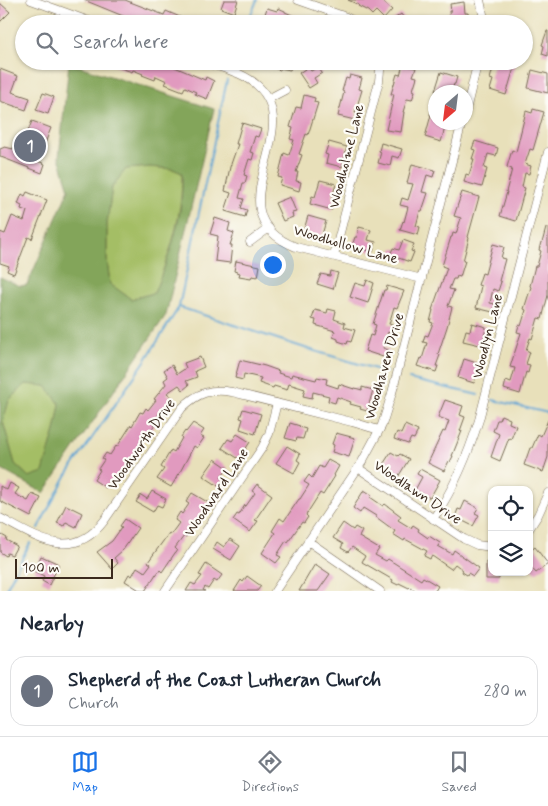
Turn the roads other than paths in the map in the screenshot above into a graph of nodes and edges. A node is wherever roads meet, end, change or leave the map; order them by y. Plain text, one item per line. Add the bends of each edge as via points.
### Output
1 (31, 0) edge
2 (298, 0) edge
3 (480, 0) edge
4 (73, 15) edge
5 (340, 15) edge
6 (483, 15) edge
7 (226, 70) edge
8 (380, 70) edge
9 (476, 70) edge
10 (472, 85) edge
11 (284, 90) dead end
12 (268, 99) junction
13 (460, 130) edge
14 (548, 152) edge
15 (269, 228) junction
16 (250, 242) dead end
17 (334, 256) junction
18 (422, 279) junction
19 (276, 403) junction
20 (379, 430) junction
21 (358, 468) junction
22 (548, 493) edge
23 (0, 518) edge
24 (433, 519) junction
25 (533, 523) edge
26 (308, 541) junction
27 (488, 547) edge
28 (165, 591) edge
29 (275, 591) edge
30 (380, 591) edge

1 - 4 street
2 - 5 street
3 - 6 street
7 - 12 street via 247,78
8 - 17 street, Woodholme Lane
9 - 10 street
11 - 12 street
12 - 15 street via 273,129 259,199 262,216
13 - 18 street, Woodhaven Drive
14 - 24 street, Woodlyn Lane via 477,427 456,479
15 - 16 street
15 - 17 street, Woodhollow Lane via 292,245
17 - 18 street, Woodhollow Lane
18 - 20 street, Woodhaven Drive
19 - 20 street, Woodworth Drive
19 - 23 street, Woodworth Drive via 217,390 193,398 178,412 100,526 81,540 65,544 49,542
19 - 28 street, Woodward Lane via 265,444
20 - 21 street, Woodhaven Drive
21 - 24 street, Woodlawn Drive
21 - 26 street, Woodhaven Drive
22 - 25 street
24 - 27 street, Woodlawn Drive via 469,542
26 - 29 street, Woodhaven Drive
26 - 30 street

